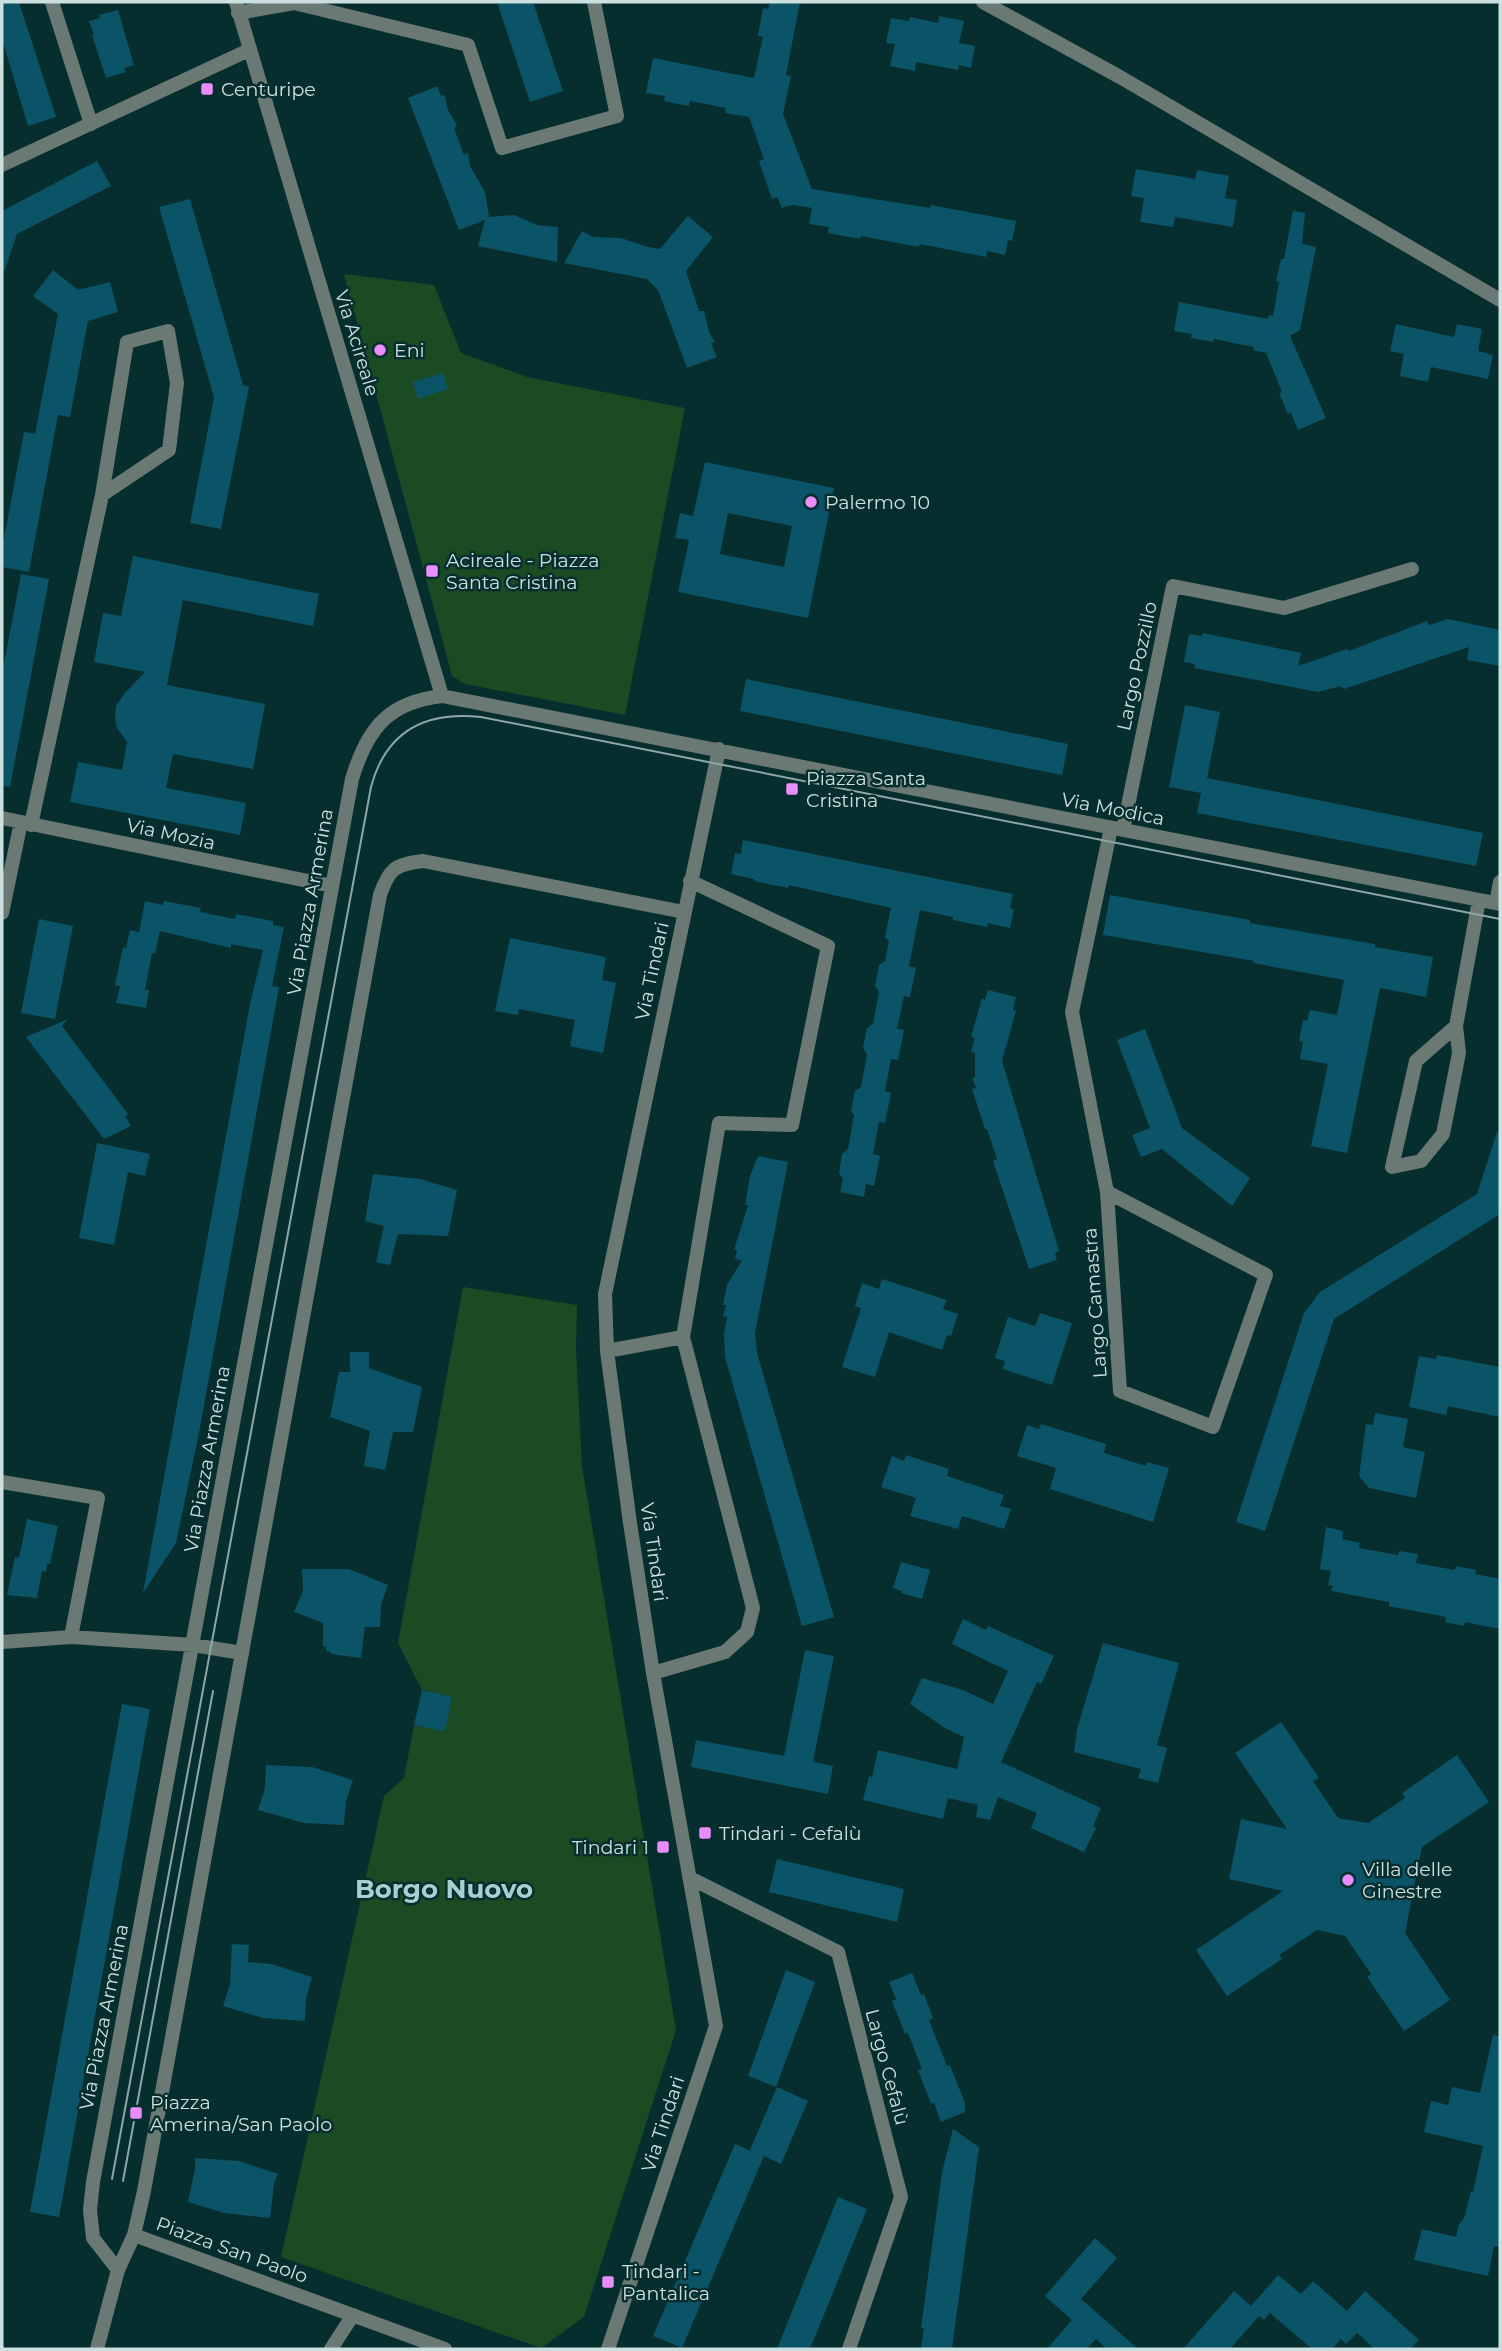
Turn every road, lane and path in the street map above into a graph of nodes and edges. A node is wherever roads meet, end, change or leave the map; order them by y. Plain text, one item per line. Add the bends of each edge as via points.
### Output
1 (52, 2) edge
2 (594, 2) edge
3 (983, 2) edge
4 (237, 8) edge
5 (249, 50) junction
6 (91, 124) junction
7 (2, 165) edge
8 (1500, 300) edge
9 (102, 495) junction
10 (1412, 569) dead end
11 (442, 696) junction
12 (719, 749) junction
13 (2, 818) edge
14 (26, 823) junction
15 (1117, 829) junction
16 (690, 881) junction
17 (1500, 882) edge
18 (332, 886) junction
19 (1479, 900) junction
20 (1498, 904) edge
21 (684, 912) junction
22 (2, 913) edge
23 (1456, 1026) junction
24 (1107, 1192) junction
25 (683, 1337) junction
26 (607, 1351) junction
27 (2, 1482) edge
28 (71, 1637) junction
29 (2, 1642) edge
30 (193, 1645) junction
31 (242, 1653) junction
32 (653, 1672) junction
33 (690, 1878) junction
34 (134, 2235) junction
35 (118, 2270) junction
36 (354, 2315) junction
37 (97, 2349) edge
38 (331, 2349) edge
39 (445, 2349) edge
40 (608, 2349) edge
41 (849, 2349) edge

1 - 6 street
2 - 4 street via 617,116 502,148 468,45 294,3
3 - 8 street
4 - 5 street, Via Acireale
5 - 6 street
5 - 11 street, Via Acireale
6 - 7 street
9 - 9 street via 169,450 177,383 168,331 127,342
9 - 14 street
10 - 15 street, Largo Pozzillo via 1284,608 1173,586
11 - 12 street
11 - 18 street, Via Piazza Armerina via 406,704 385,718 360,752
12 - 15 street, Via Modica
12 - 16 street, Via Tindari
13 - 14 street, Via Mozia
14 - 18 street, Via Mozia
14 - 22 street
15 - 19 street, Via Modica
15 - 24 street, Largo Camastra via 1072,1012
16 - 21 street, Via Tindari
16 - 25 street via 828,946 792,1125 719,1123
17 - 20 street
18 - 30 street, Via Piazza Armerina
19 - 20 street, Via Modica
19 - 23 street
21 - 26 street, Via Tindari via 605,1294
21 - 31 street via 423,861 404,863 388,873 380,895
23 - 23 street via 1416,1061 1392,1167 1420,1161 1443,1134 1459,1053
24 - 24 street, Largo Camastra via 1266,1275 1213,1427 1120,1391
25 - 26 street
25 - 32 street via 753,1608 747,1632 724,1652
26 - 32 street, Via Tindari
27 - 28 street via 97,1497
28 - 29 street
28 - 30 street
30 - 31 street
30 - 35 street, Via Piazza Armerina via 93,2182 93,2238
31 - 34 street
32 - 33 street, Via Tindari
33 - 40 street, Via Tindari via 716,2026
33 - 41 street, Largo Cefalù via 838,1952 901,2197
34 - 35 street, Piazza San Paolo
34 - 36 street, Piazza San Paolo
35 - 37 street, Piazza San Paolo
36 - 38 street
36 - 39 street, Piazza San Paolo

